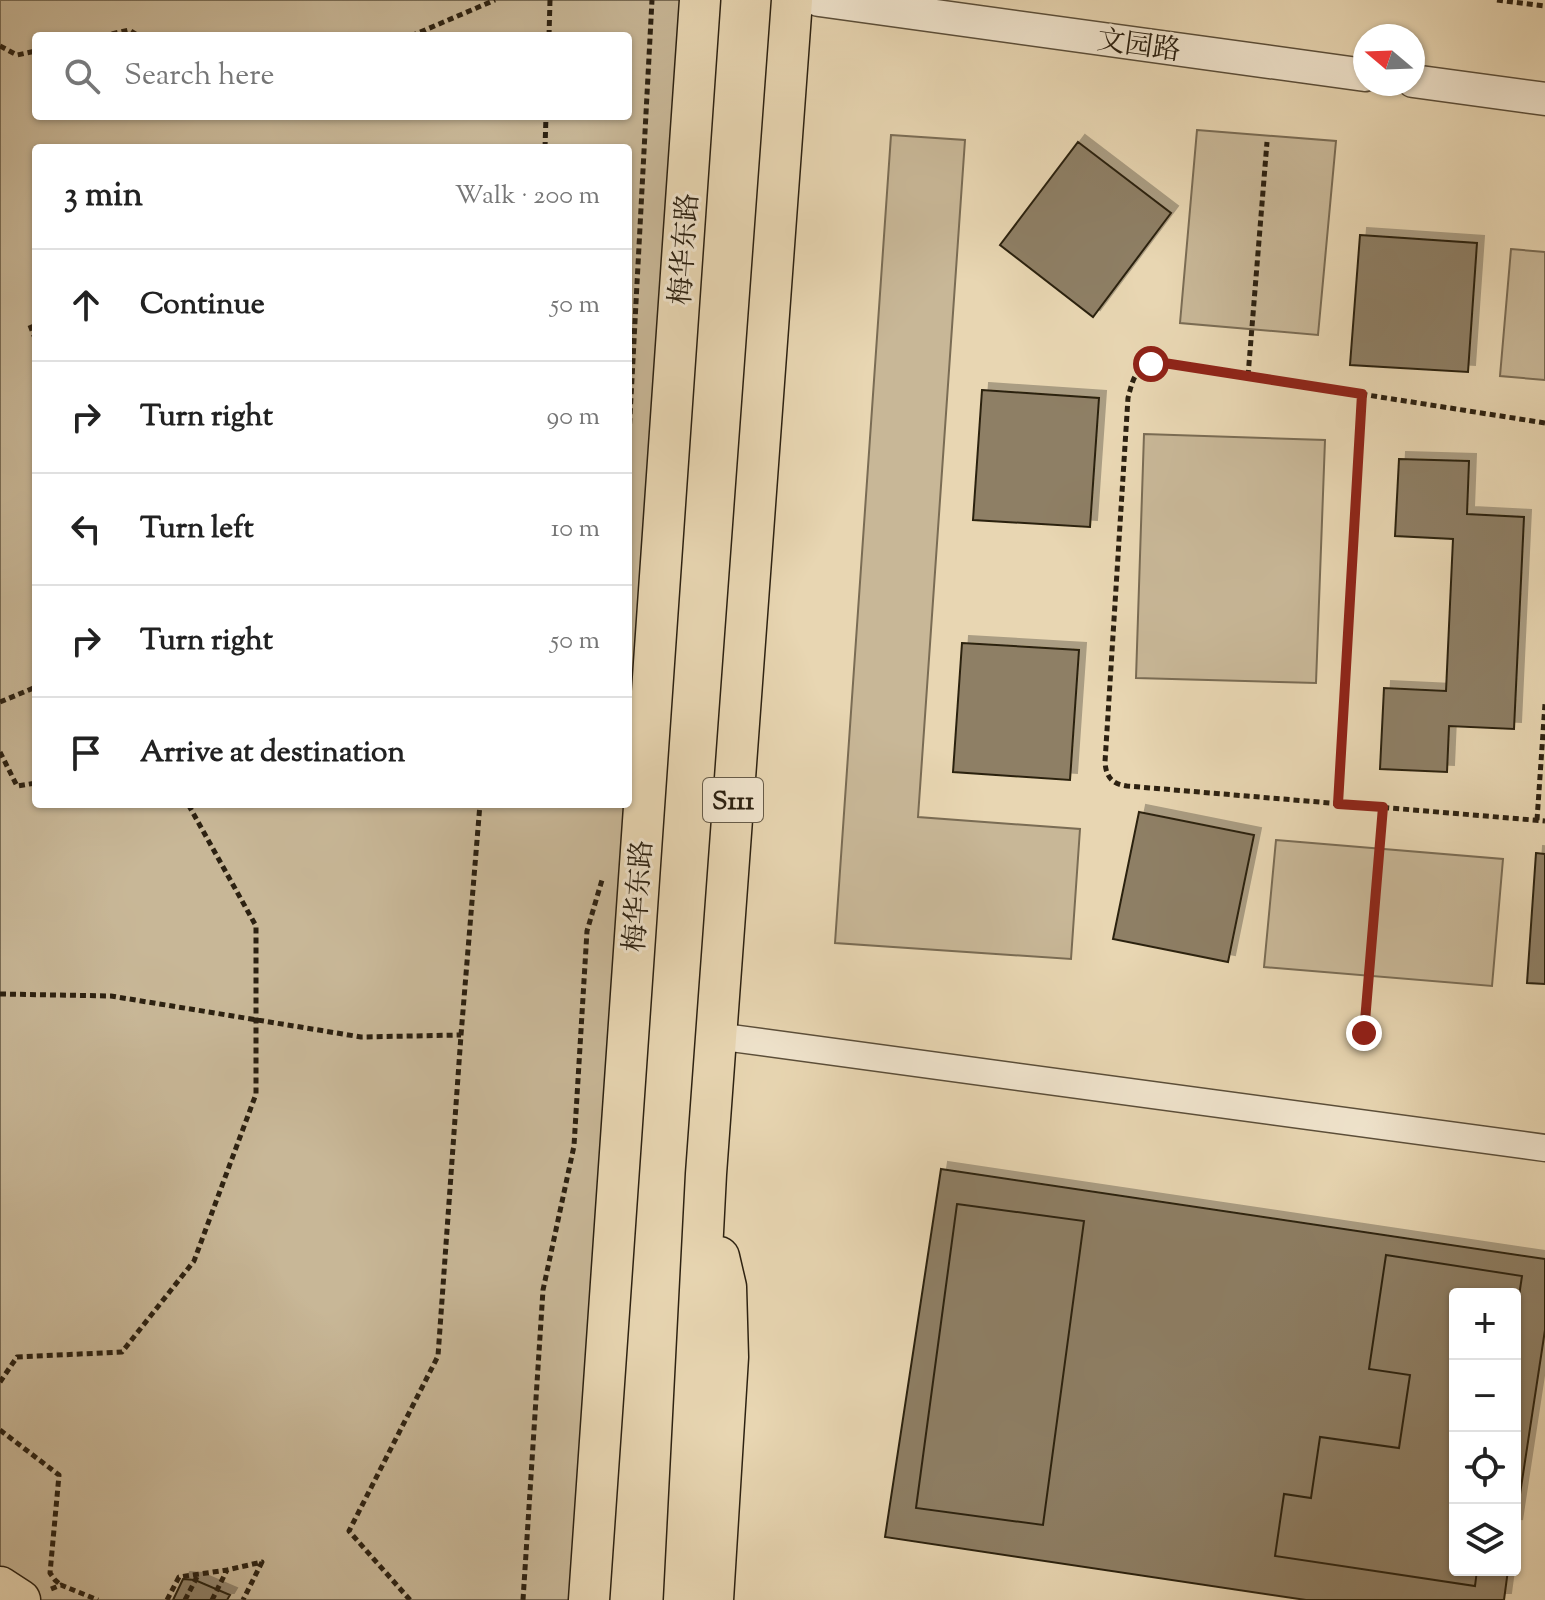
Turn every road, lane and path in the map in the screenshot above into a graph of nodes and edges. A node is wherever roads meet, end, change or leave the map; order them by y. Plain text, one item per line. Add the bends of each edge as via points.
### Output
1 (495, 0) edge
2 (550, 0) edge
3 (652, 0) edge
4 (700, 0) edge
5 (792, 0) edge
6 (819, 0) edge
7 (1497, 0) edge
8 (1521, 1) edge
9 (1545, 6) edge
10 (420, 32) edge
11 (549, 32) edge
12 (0, 46) edge
13 (32, 52) edge
14 (1353, 73) edge
15 (1425, 83) edge
16 (1545, 99) edge
17 (546, 120) edge
18 (1267, 142) dead end
19 (545, 144) edge
20 (30, 325) dead end
21 (32, 330) edge
22 (1248, 376) junction
23 (632, 378) edge
24 (1362, 394) junction
25 (1545, 423) edge
26 (32, 689) edge
27 (0, 702) edge
28 (1545, 704) edge
29 (0, 752) edge
30 (32, 784) edge
31 (1338, 804) junction
32 (1383, 807) junction
33 (190, 808) edge
34 (480, 808) edge
35 (1537, 820) junction
36 (1545, 821) edge
37 (604, 873) dead end
38 (0, 994) edge
39 (256, 1020) junction
40 (1364, 1033) dead end
41 (461, 1035) junction
42 (716, 1036) junction
43 (1545, 1148) edge
44 (706, 1174) junction
45 (617, 1195) junction
46 (0, 1382) edge
47 (0, 1430) edge
48 (227, 1570) junction
49 (198, 1575) junction
50 (61, 1585) junction
51 (0, 1587) edge
52 (34, 1595) edge
53 (98, 1600) edge
54 (167, 1600) edge
55 (185, 1600) edge
56 (212, 1600) edge
57 (243, 1600) edge
58 (410, 1600) edge
59 (523, 1600) edge
60 (561, 1600) edge
61 (589, 1600) edge
62 (684, 1600) edge
63 (713, 1600) edge

1 - 10 path
2 - 11 path
3 - 23 path
4 - 45 main road, 梅华东路
5 - 42 main road, S111
6 - 14 street, 文园路
7 - 8 path
8 - 9 path
12 - 13 path via 17,55
15 - 16 street
17 - 19 path
18 - 22 path
20 - 21 path
22 - 24 path
22 - 31 path via 1164,363 1138,370 1132,382 1106,772 1118,785
24 - 25 path
24 - 31 path
26 - 27 path
28 - 35 path
29 - 30 path via 17,786
31 - 32 path
32 - 35 path
32 - 40 path
33 - 39 path via 256,926
34 - 41 path
35 - 36 path
37 - 59 path via 587,931 574,1146 543,1290
38 - 39 path via 111,996
39 - 41 path via 361,1037
39 - 46 path via 256,1094 194,1261 122,1352 17,1357
41 - 58 path via 438,1356 349,1531
42 - 43 street
42 - 44 main road, S111
44 - 62 main road, S111
44 - 63 main road via 726,1287 728,1357
45 - 60 main road via 580,1344
45 - 61 main road, 梅华东路
47 - 50 path via 59,1475 50,1573
48 - 49 path
48 - 56 path
48 - 57 path via 262,1562
49 - 54 path via 179,1577
49 - 55 path
50 - 52 path
50 - 53 path
51 - 52 main road

